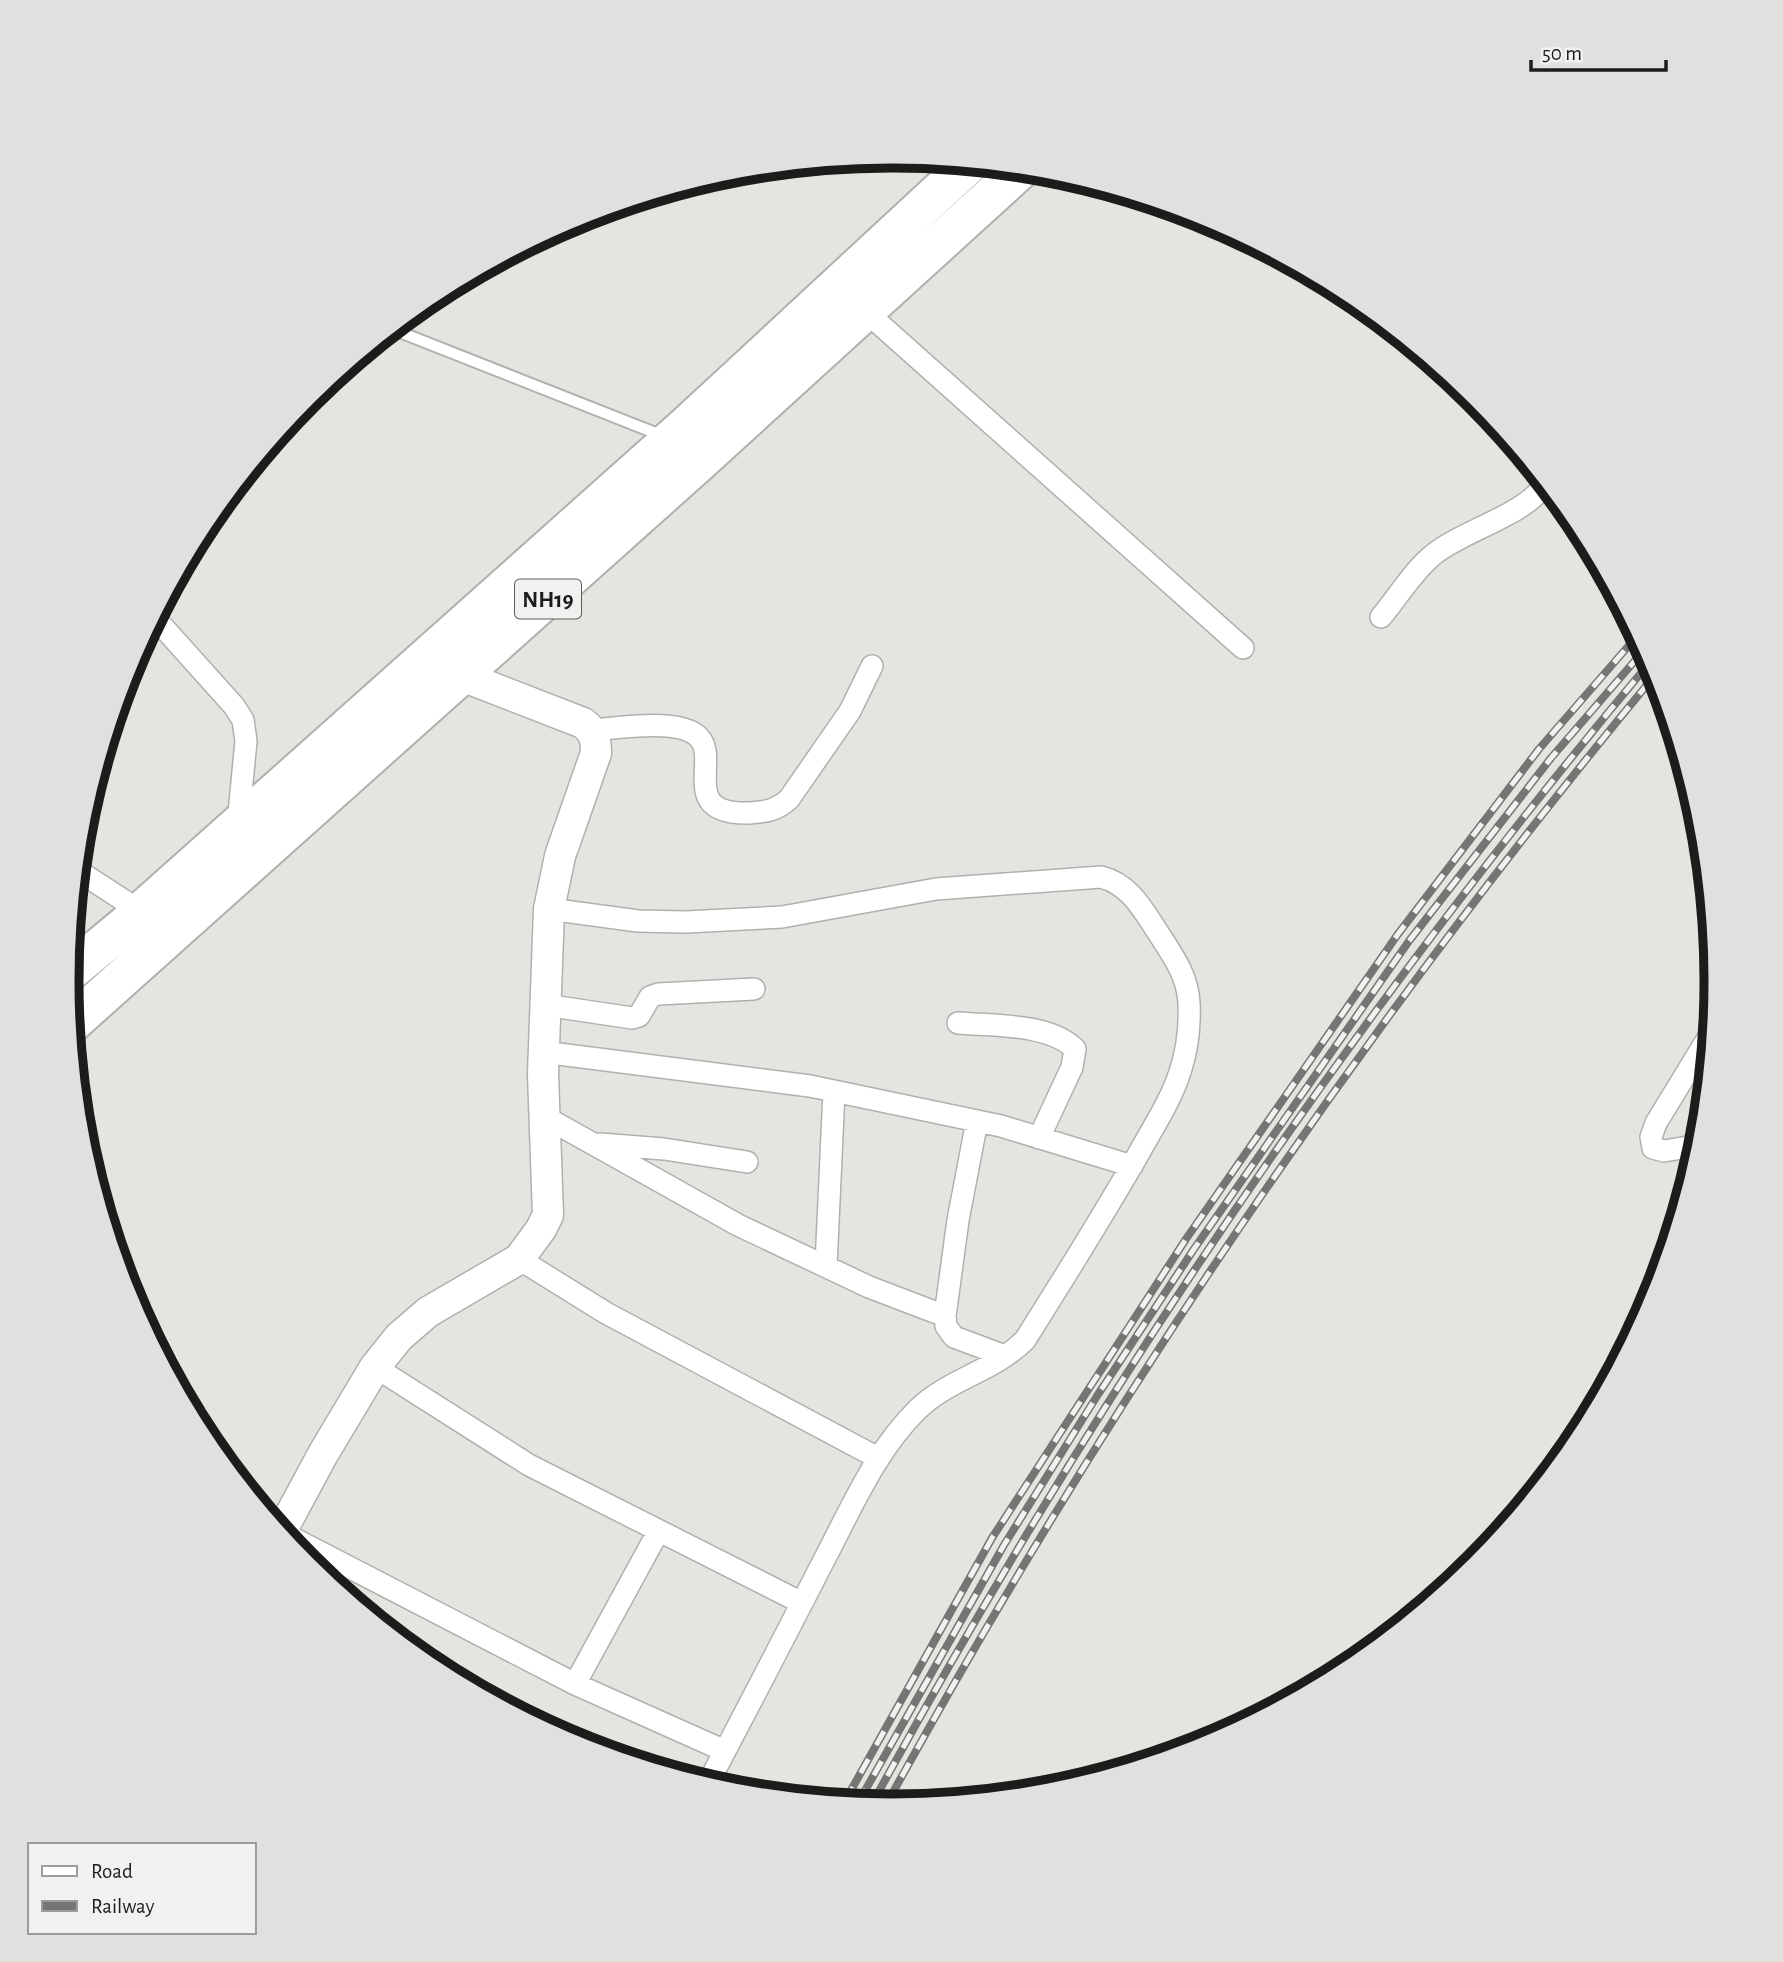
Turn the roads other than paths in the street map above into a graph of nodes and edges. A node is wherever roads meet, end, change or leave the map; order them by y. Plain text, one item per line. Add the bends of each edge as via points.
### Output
1 (961, 172) edge
2 (1012, 177) edge
3 (865, 312) junction
4 (402, 333) edge
5 (671, 439) junction
6 (1540, 491) edge
7 (1381, 617) dead end
8 (161, 626) edge
9 (1243, 648) dead end
10 (872, 666) dead end
11 (462, 676) junction
12 (592, 730) junction
13 (238, 824) junction
14 (86, 875) edge
15 (549, 909) junction
16 (140, 911) junction
17 (79, 963) edge
18 (754, 989) dead end
19 (545, 1004) junction
20 (80, 1016) edge
21 (958, 1023) dead end
22 (1701, 1049) edge
23 (543, 1052) junction
24 (834, 1091) junction
25 (545, 1116) junction
26 (977, 1121) junction
27 (1039, 1138) junction
28 (594, 1144) junction
29 (1687, 1147) edge
30 (747, 1162) dead end
31 (1132, 1166) junction
32 (519, 1259) junction
33 (826, 1266) junction
34 (945, 1316) junction
35 (1005, 1356) junction
36 (375, 1367) junction
37 (878, 1458) junction
38 (287, 1524) edge
39 (658, 1532) junction
40 (308, 1546) edge
41 (802, 1603) junction
42 (575, 1684) junction
43 (725, 1751) junction
44 (713, 1773) edge

1 - 5 highway, NH19
2 - 3 highway, NH19
3 - 9 street
3 - 11 highway, NH19
4 - 5 lane
5 - 13 highway, NH19
6 - 7 street via 1432,556
8 - 13 street via 243,720 246,741
10 - 12 street via 850,711 789,799 764,812 744,813 710,801 705,792 705,751 702,740 692,732 671,727
11 - 12 street
11 - 20 highway, NH19
12 - 15 street via 596,753 560,856
13 - 16 highway, NH19
14 - 16 street
15 - 19 street
15 - 31 street via 638,921 686,922 782,917 936,888 1084,877 1113,880 1139,904 1175,958 1189,1002 1181,1069
16 - 17 highway, NH19
18 - 19 street via 658,994 632,1018
19 - 23 street
21 - 27 street via 1033,1030 1068,1041 1075,1049 1072,1067
22 - 29 street via 1651,1137 1653,1148
23 - 24 street
23 - 25 street
24 - 26 street
24 - 33 street
25 - 28 street
25 - 32 street via 548,1214
26 - 27 street
26 - 34 street
27 - 31 street
28 - 30 street
28 - 33 street via 738,1224
31 - 35 street via 1025,1340
32 - 36 street via 428,1312 399,1337
32 - 37 street via 606,1312
33 - 34 street
34 - 35 street via 954,1337
35 - 37 street via 919,1408
36 - 38 street
36 - 39 street via 528,1465
37 - 41 street
39 - 41 street
39 - 42 street
40 - 42 street
41 - 43 street
42 - 43 street
43 - 44 street

